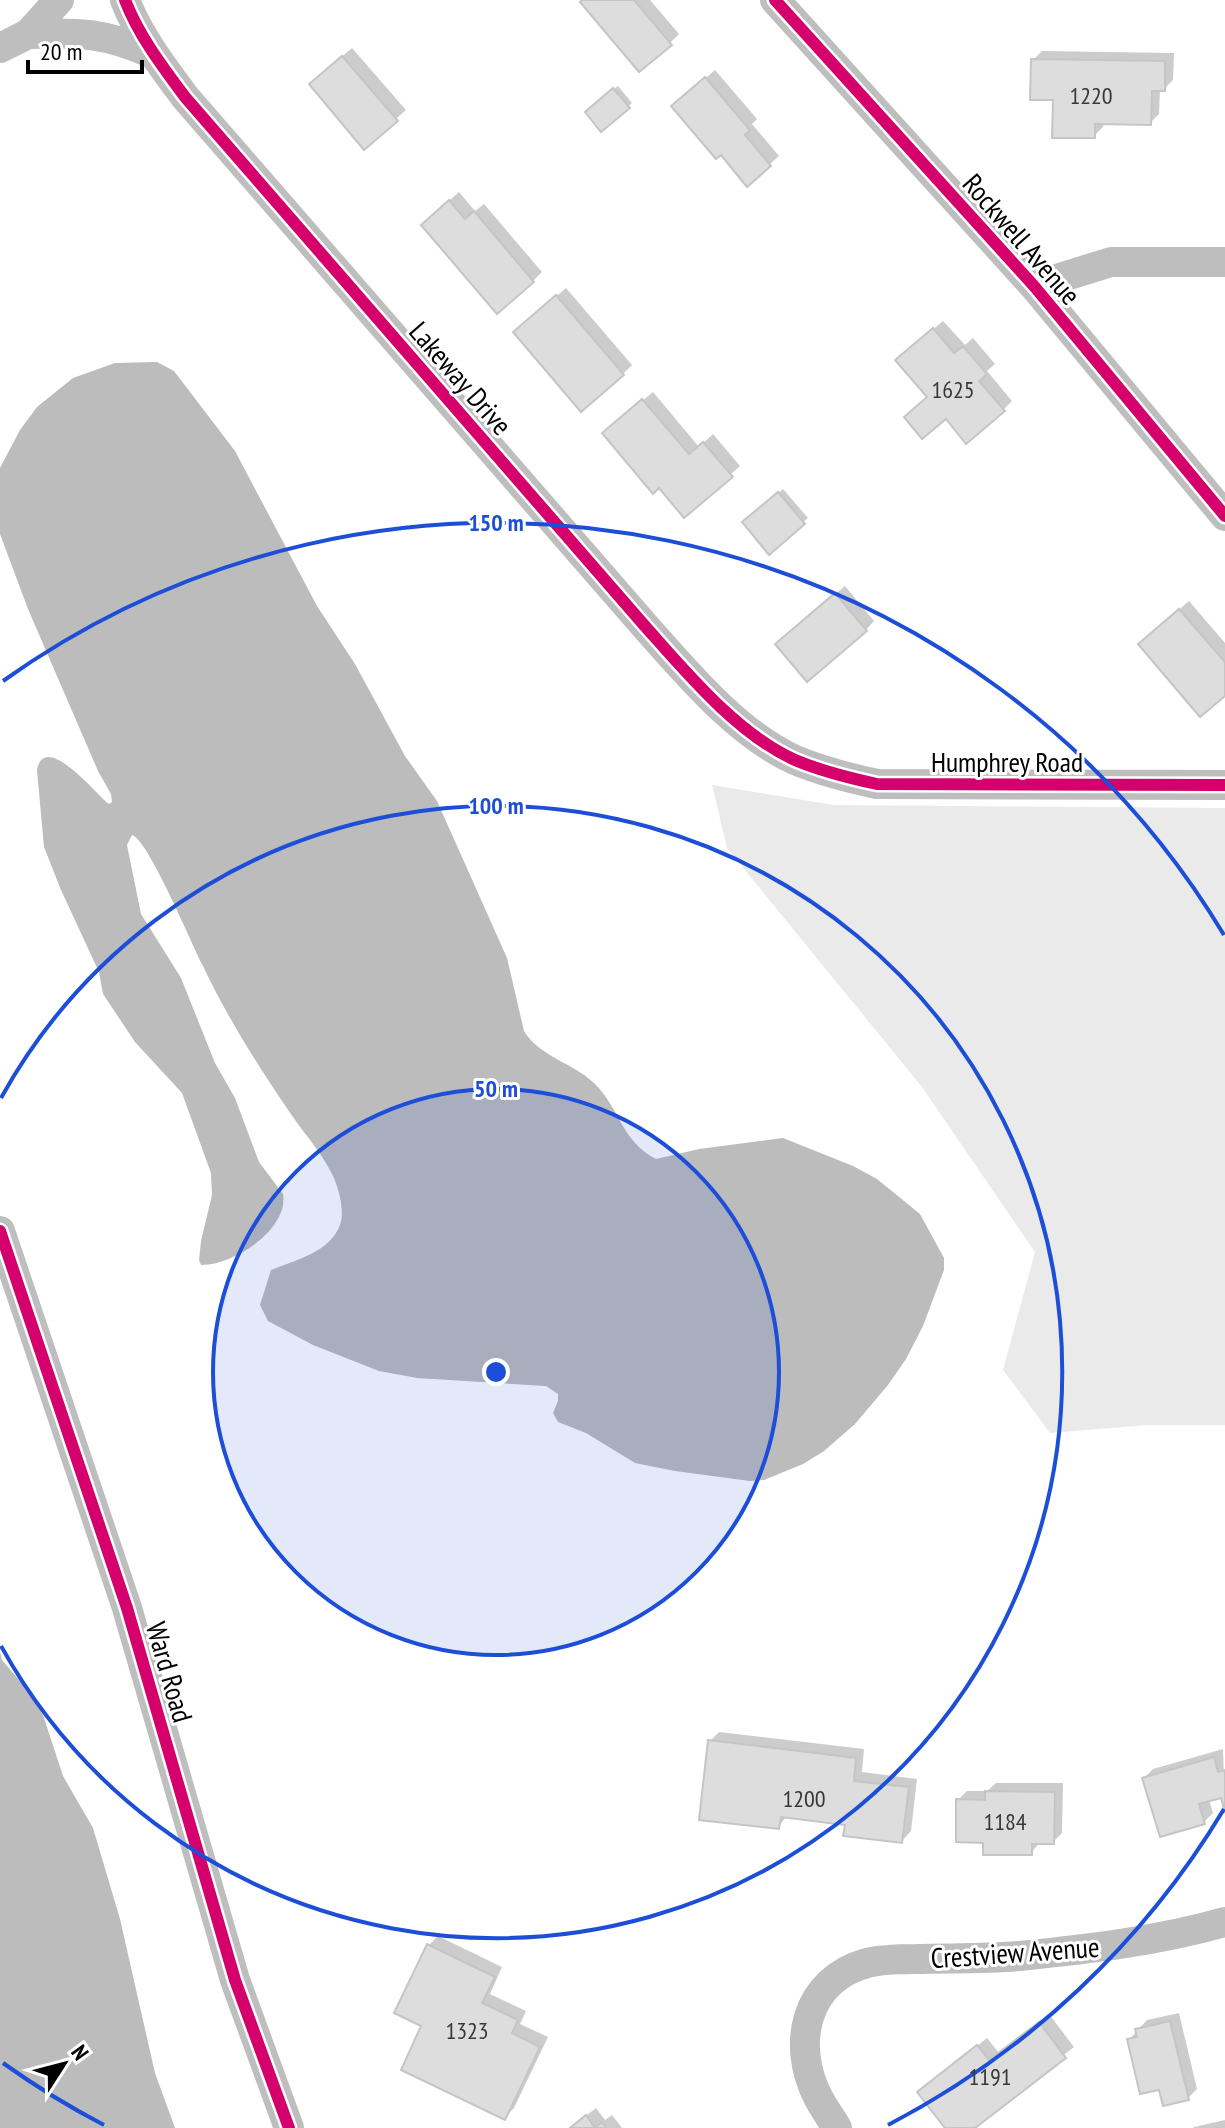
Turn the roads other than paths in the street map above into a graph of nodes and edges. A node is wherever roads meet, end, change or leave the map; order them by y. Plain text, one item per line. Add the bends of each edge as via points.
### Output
1 (59, 0) edge
2 (125, 0) edge
3 (775, 0) edge
4 (28, 34) junction
5 (0, 48) edge
6 (153, 54) junction
7 (1225, 262) edge
8 (1034, 286) junction
9 (1225, 516) edge
10 (792, 759) joint
11 (1225, 785) edge
12 (0, 1231) edge
13 (1225, 1922) edge
14 (289, 2128) edge
15 (837, 2128) edge

1 - 4 street
2 - 6 street, Lakeway Drive
3 - 8 street, Rockwell Avenue
4 - 5 street
4 - 6 street via 91,34 121,39
6 - 10 street, Lakeway Drive via 644,625 707,693 749,731
7 - 8 street via 1111,262
8 - 9 street, Rockwell Avenue
10 - 11 street, Humphrey Road via 877,784
12 - 14 street, Ward Road via 127,1608 235,1980
13 - 15 street, Crestview Avenue via 1105,1946 869,1962 850,1969 829,1983 805,2024 805,2054 817,2094

